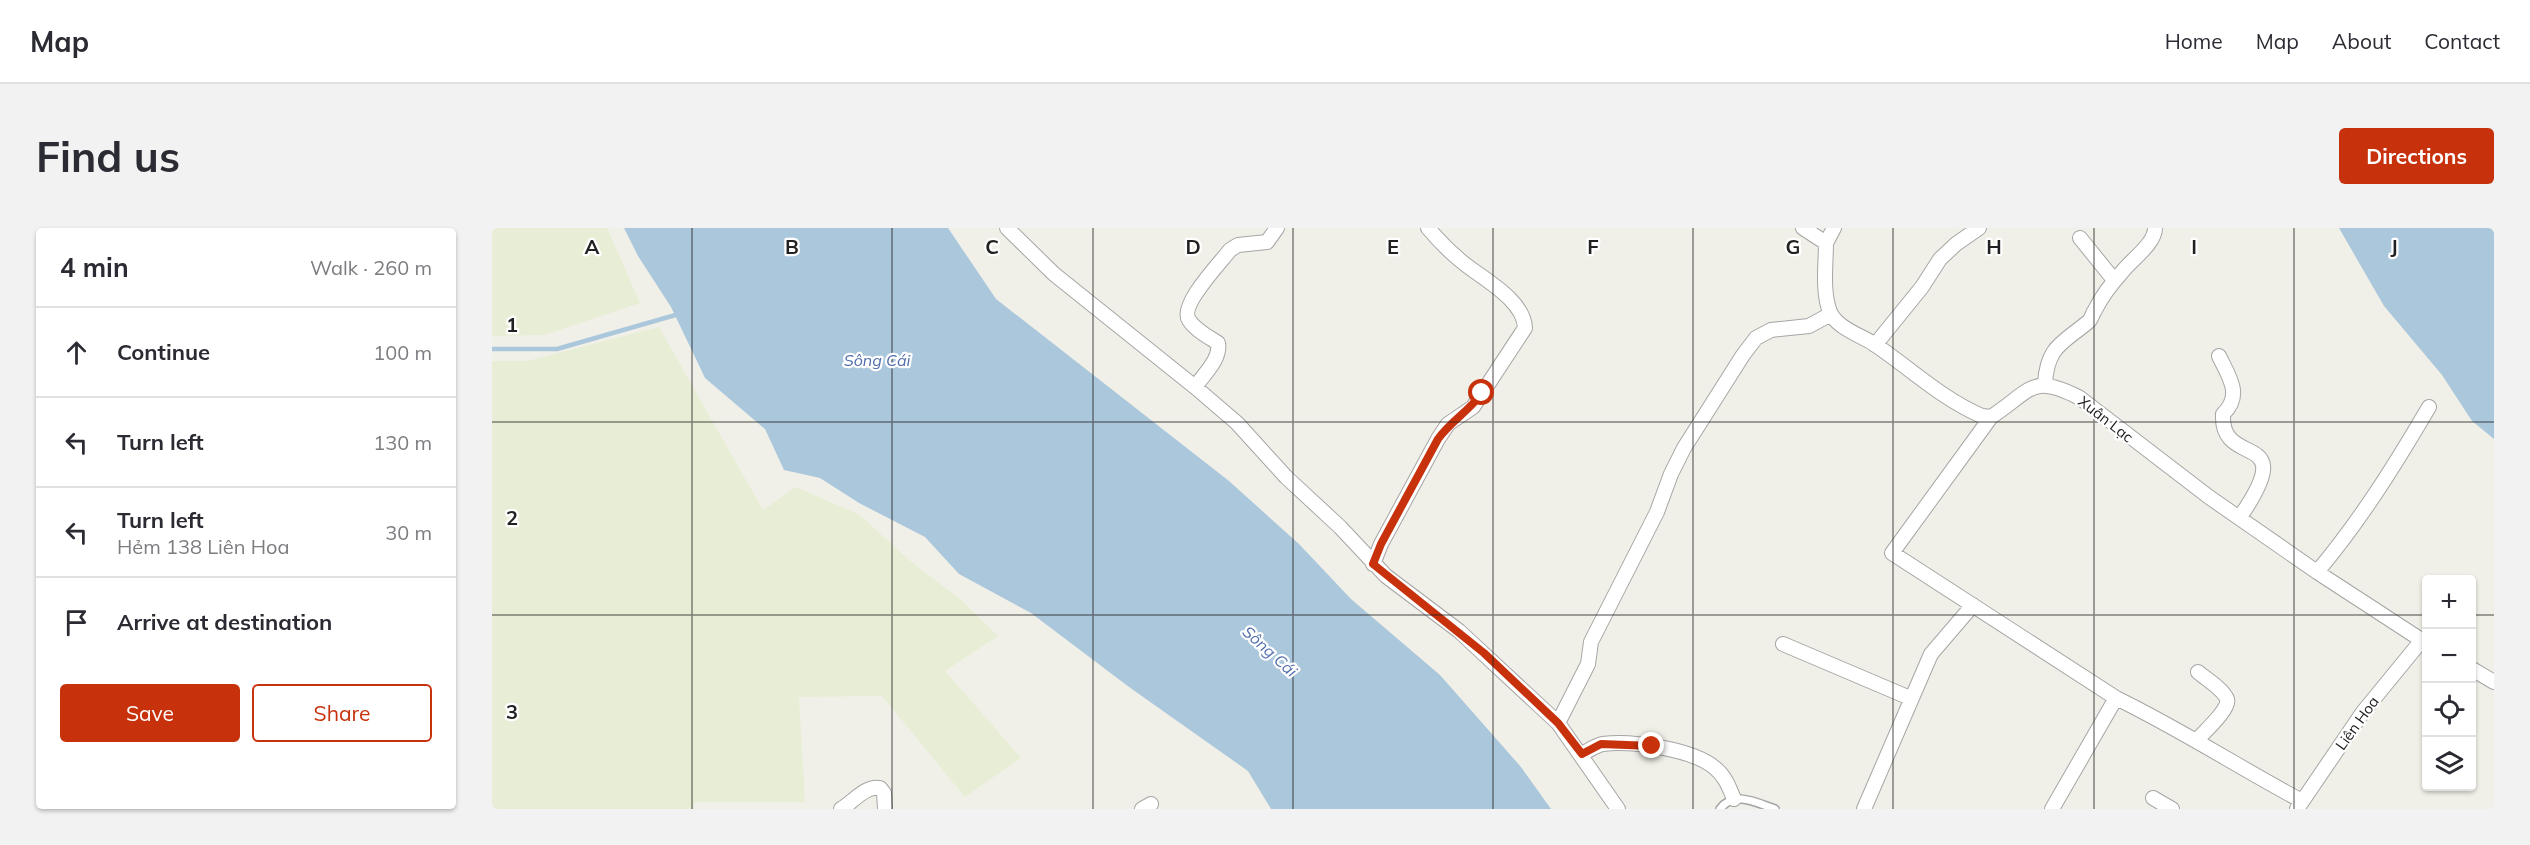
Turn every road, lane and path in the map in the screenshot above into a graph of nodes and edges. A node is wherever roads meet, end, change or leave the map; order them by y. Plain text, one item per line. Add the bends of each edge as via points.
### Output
1 (1007, 228) edge
2 (1277, 228) edge
3 (1428, 228) edge
4 (1803, 228) edge
5 (1834, 228) edge
6 (1979, 228) edge
7 (2156, 228) edge
8 (2080, 238) dead end
9 (1826, 243) junction
10 (2115, 280) junction
11 (1831, 314) junction
12 (1875, 345) junction
13 (2219, 356) dead end
14 (2045, 384) junction
15 (1195, 387) junction
16 (2429, 407) dead end
17 (1991, 417) junction
18 (2240, 517) junction
19 (1373, 564) junction
20 (2317, 572) junction
21 (1973, 605) junction
22 (2422, 641) edge
23 (1783, 644) dead end
24 (2422, 644) edge
25 (2476, 671) edge
26 (2199, 672) dead end
27 (2494, 682) edge
28 (1910, 698) junction
29 (2116, 698) junction
30 (1558, 723) junction
31 (2196, 741) junction
32 (1582, 754) junction
33 (2153, 798) dead end
34 (1734, 799) junction
35 (2300, 805) edge
36 (841, 809) edge
37 (885, 809) edge
38 (1618, 809) edge
39 (1720, 809) edge
40 (1775, 809) edge
41 (1863, 809) edge
42 (2052, 809) edge
43 (2172, 809) edge

1 - 15 street via 1054,274
2 - 15 street via 1267,242 1238,245 1230,250 1188,307 1187,317 1218,343 1219,349
3 - 19 street via 1510,300 1522,316 1525,328 1473,406 1449,424 1438,439
4 - 9 street
5 - 9 street
6 - 12 street via 1940,260
7 - 10 street via 2153,238
8 - 10 street
9 - 11 street via 1827,302
10 - 14 street via 2091,319 2054,350 2048,360
11 - 12 street
11 - 30 street via 1809,326 1771,330 1756,338 1743,355 1671,474
12 - 17 street via 1973,413
13 - 18 street via 2235,396 2223,414 2225,431 2265,465 2258,488
14 - 17 street via 2032,387
14 - 18 street, Xuân Lạc via 2080,398 2158,460
15 - 19 street via 1238,423
16 - 20 street via 2387,477
17 - 21 street via 1892,553
18 - 20 street, Xuân Lạc
19 - 30 street via 1459,632
20 - 22 street, Xuân Lạc
21 - 28 street via 1931,654
21 - 29 street
23 - 28 street
24 - 35 street, Liên Hoa via 2363,711
25 - 27 street
26 - 31 street via 2227,697 2228,704
28 - 41 street
29 - 31 street
29 - 42 street
30 - 32 street
31 - 35 street
32 - 34 street via 1601,744 1684,753 1714,766 1727,781
32 - 38 street
33 - 43 street
34 - 39 lane
34 - 40 lane
36 - 37 street via 876,787 884,793

